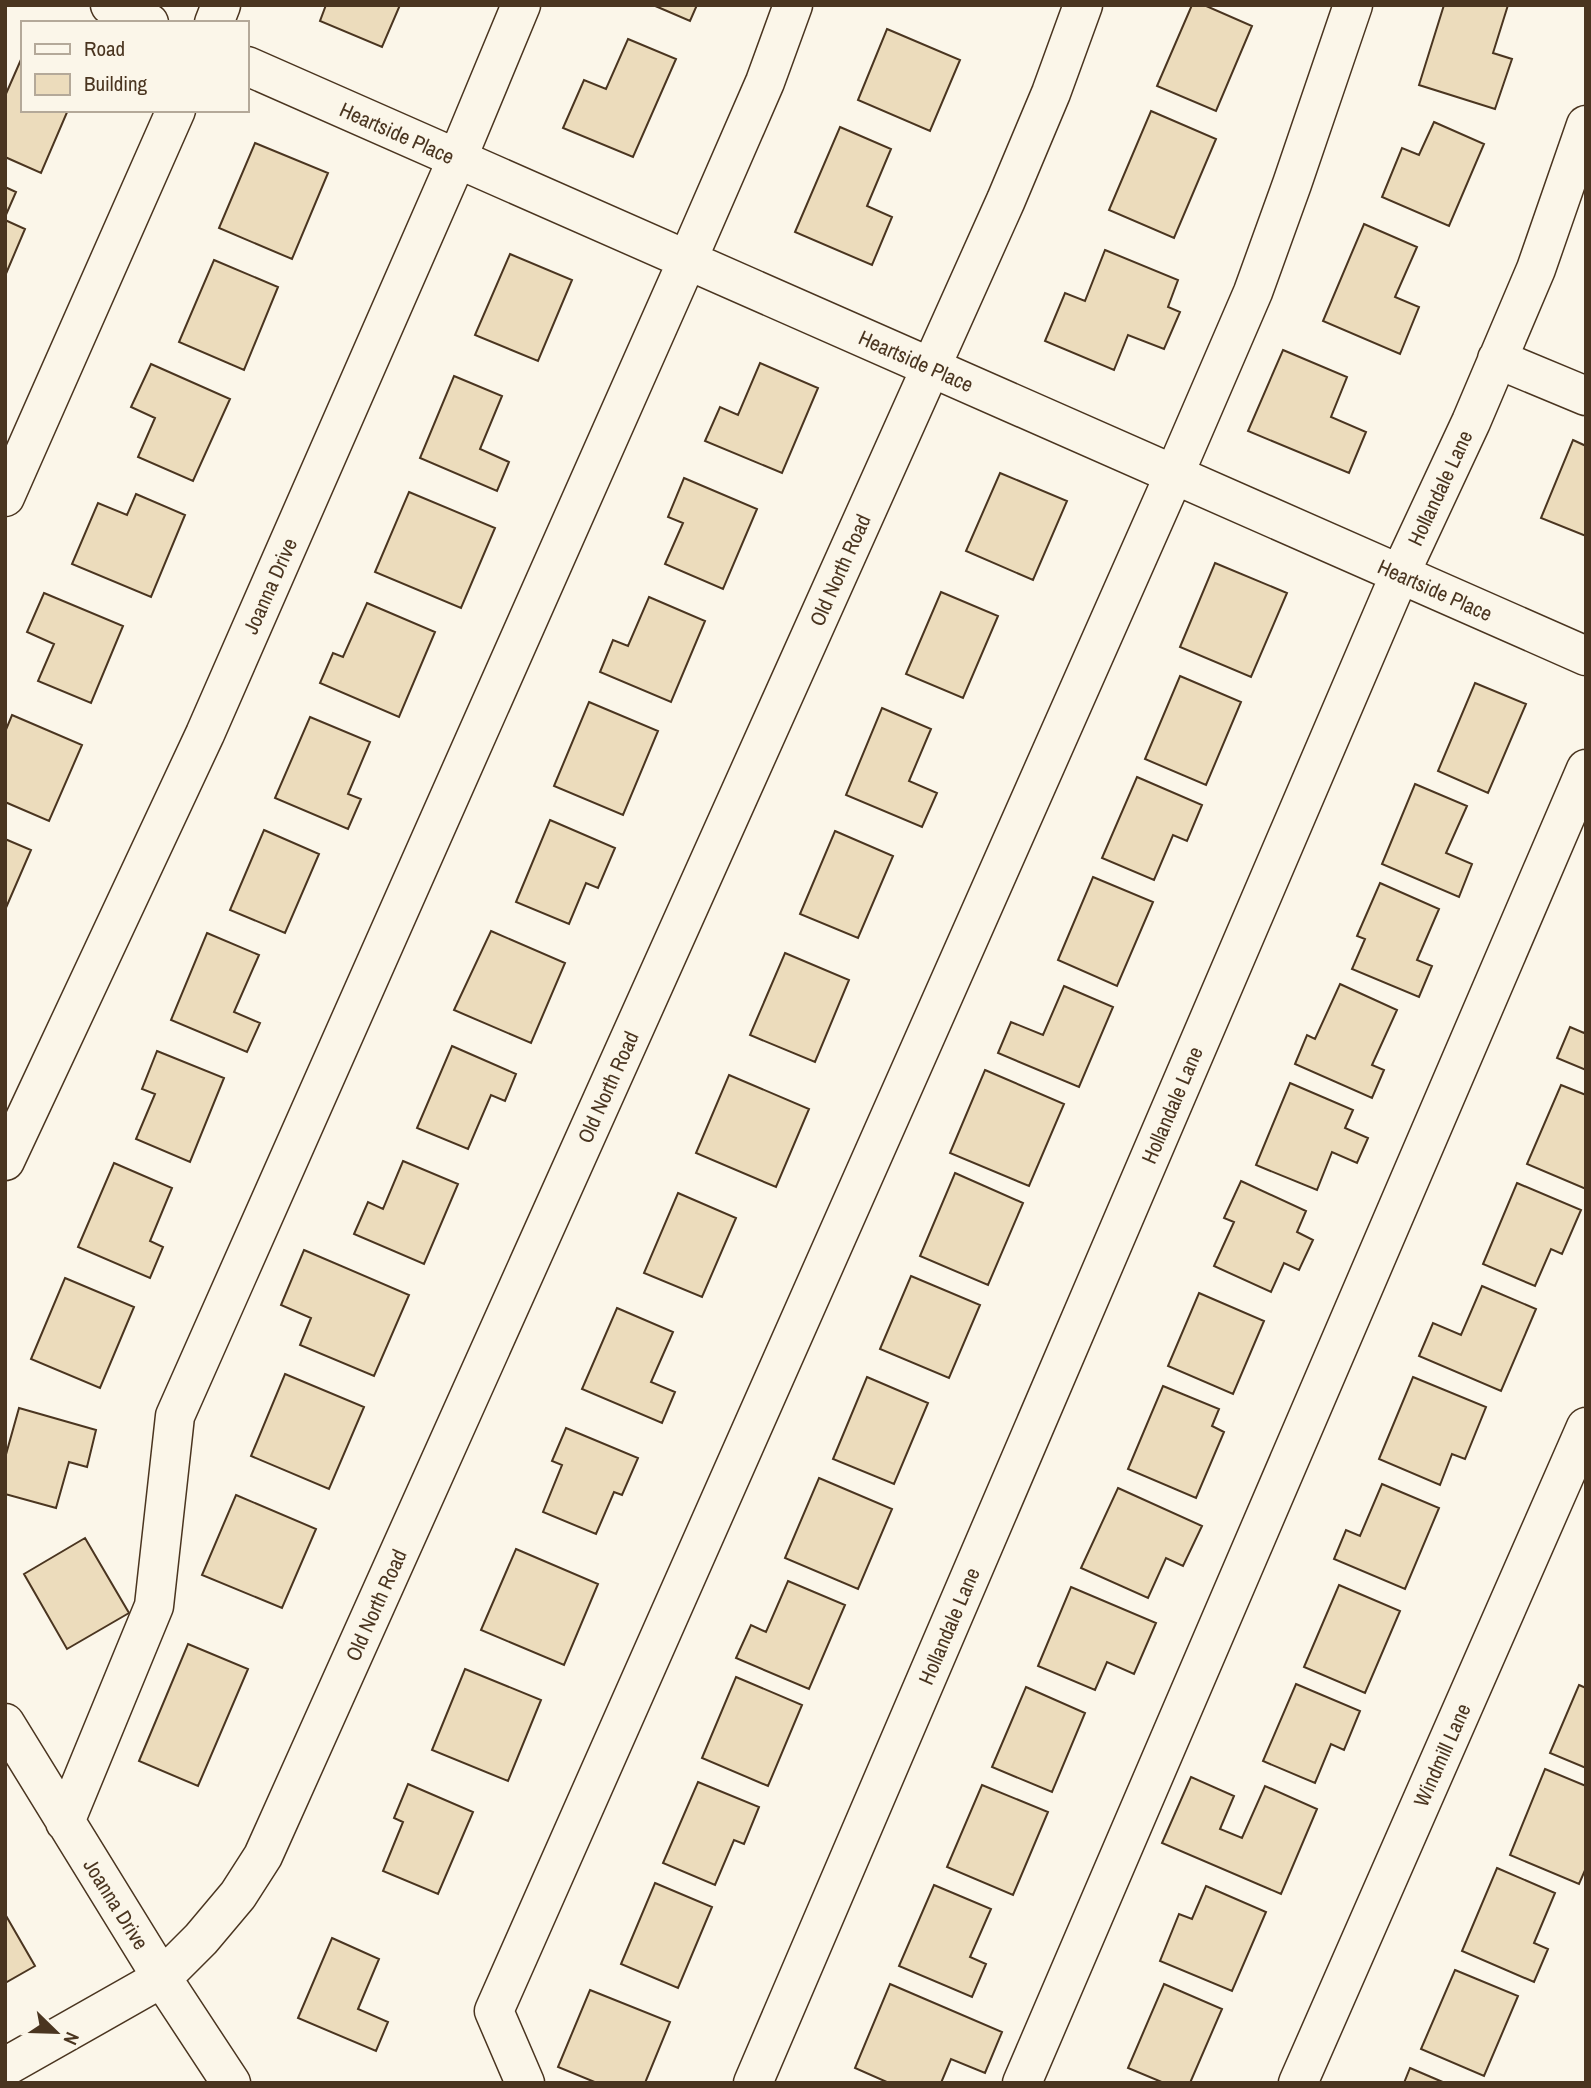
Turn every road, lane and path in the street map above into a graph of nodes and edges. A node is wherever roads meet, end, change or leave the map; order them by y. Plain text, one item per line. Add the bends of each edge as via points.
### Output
1 (110, 5) edge
2 (521, 5) edge
3 (793, 5) edge
4 (1083, 5) edge
5 (1353, 5) edge
6 (145, 21) edge
7 (248, 66) edge
8 (175, 112) edge
9 (1586, 125) edge
10 (457, 159) junction
11 (687, 261) junction
12 (1497, 359) junction
13 (931, 368) junction
14 (1586, 396) edge
15 (1174, 475) junction
16 (5, 497) edge
17 (1400, 575) junction
18 (1586, 656) edge
19 (1586, 769) edge
20 (5, 1161) edge
21 (1586, 1427) edge
22 (5, 1723) edge
23 (65, 1822) junction
24 (162, 1978) junction
25 (5, 2067) edge
26 (231, 2083) edge
27 (525, 2083) edge
28 (753, 2083) edge
29 (1022, 2083) edge
30 (1298, 2083) edge

1 - 6 street
2 - 10 street, Joanna Drive
3 - 11 street via 765,82
4 - 13 street, Old North Road via 1051,93
5 - 15 street via 1252,292
7 - 10 street, Heartside Place
8 - 16 street
9 - 12 street, Hollandale Lane via 1536,269
10 - 11 street, Heartside Place
10 - 20 street, Joanna Drive via 205,734
11 - 13 street, Heartside Place
11 - 23 street via 176,1416 154,1606
12 - 14 street
12 - 17 street, Hollandale Lane
13 - 15 street, Heartside Place
13 - 24 street, Old North Road via 263,1856 238,1895
15 - 17 street, Heartside Place
15 - 27 street via 494,2011
17 - 18 street, Heartside Place
17 - 28 street, Hollandale Lane
19 - 29 street
21 - 30 street, Windmill Lane
22 - 23 street, Joanna Drive
23 - 24 street, Joanna Drive
24 - 25 street, Old North Road
24 - 26 street, Joanna Drive

